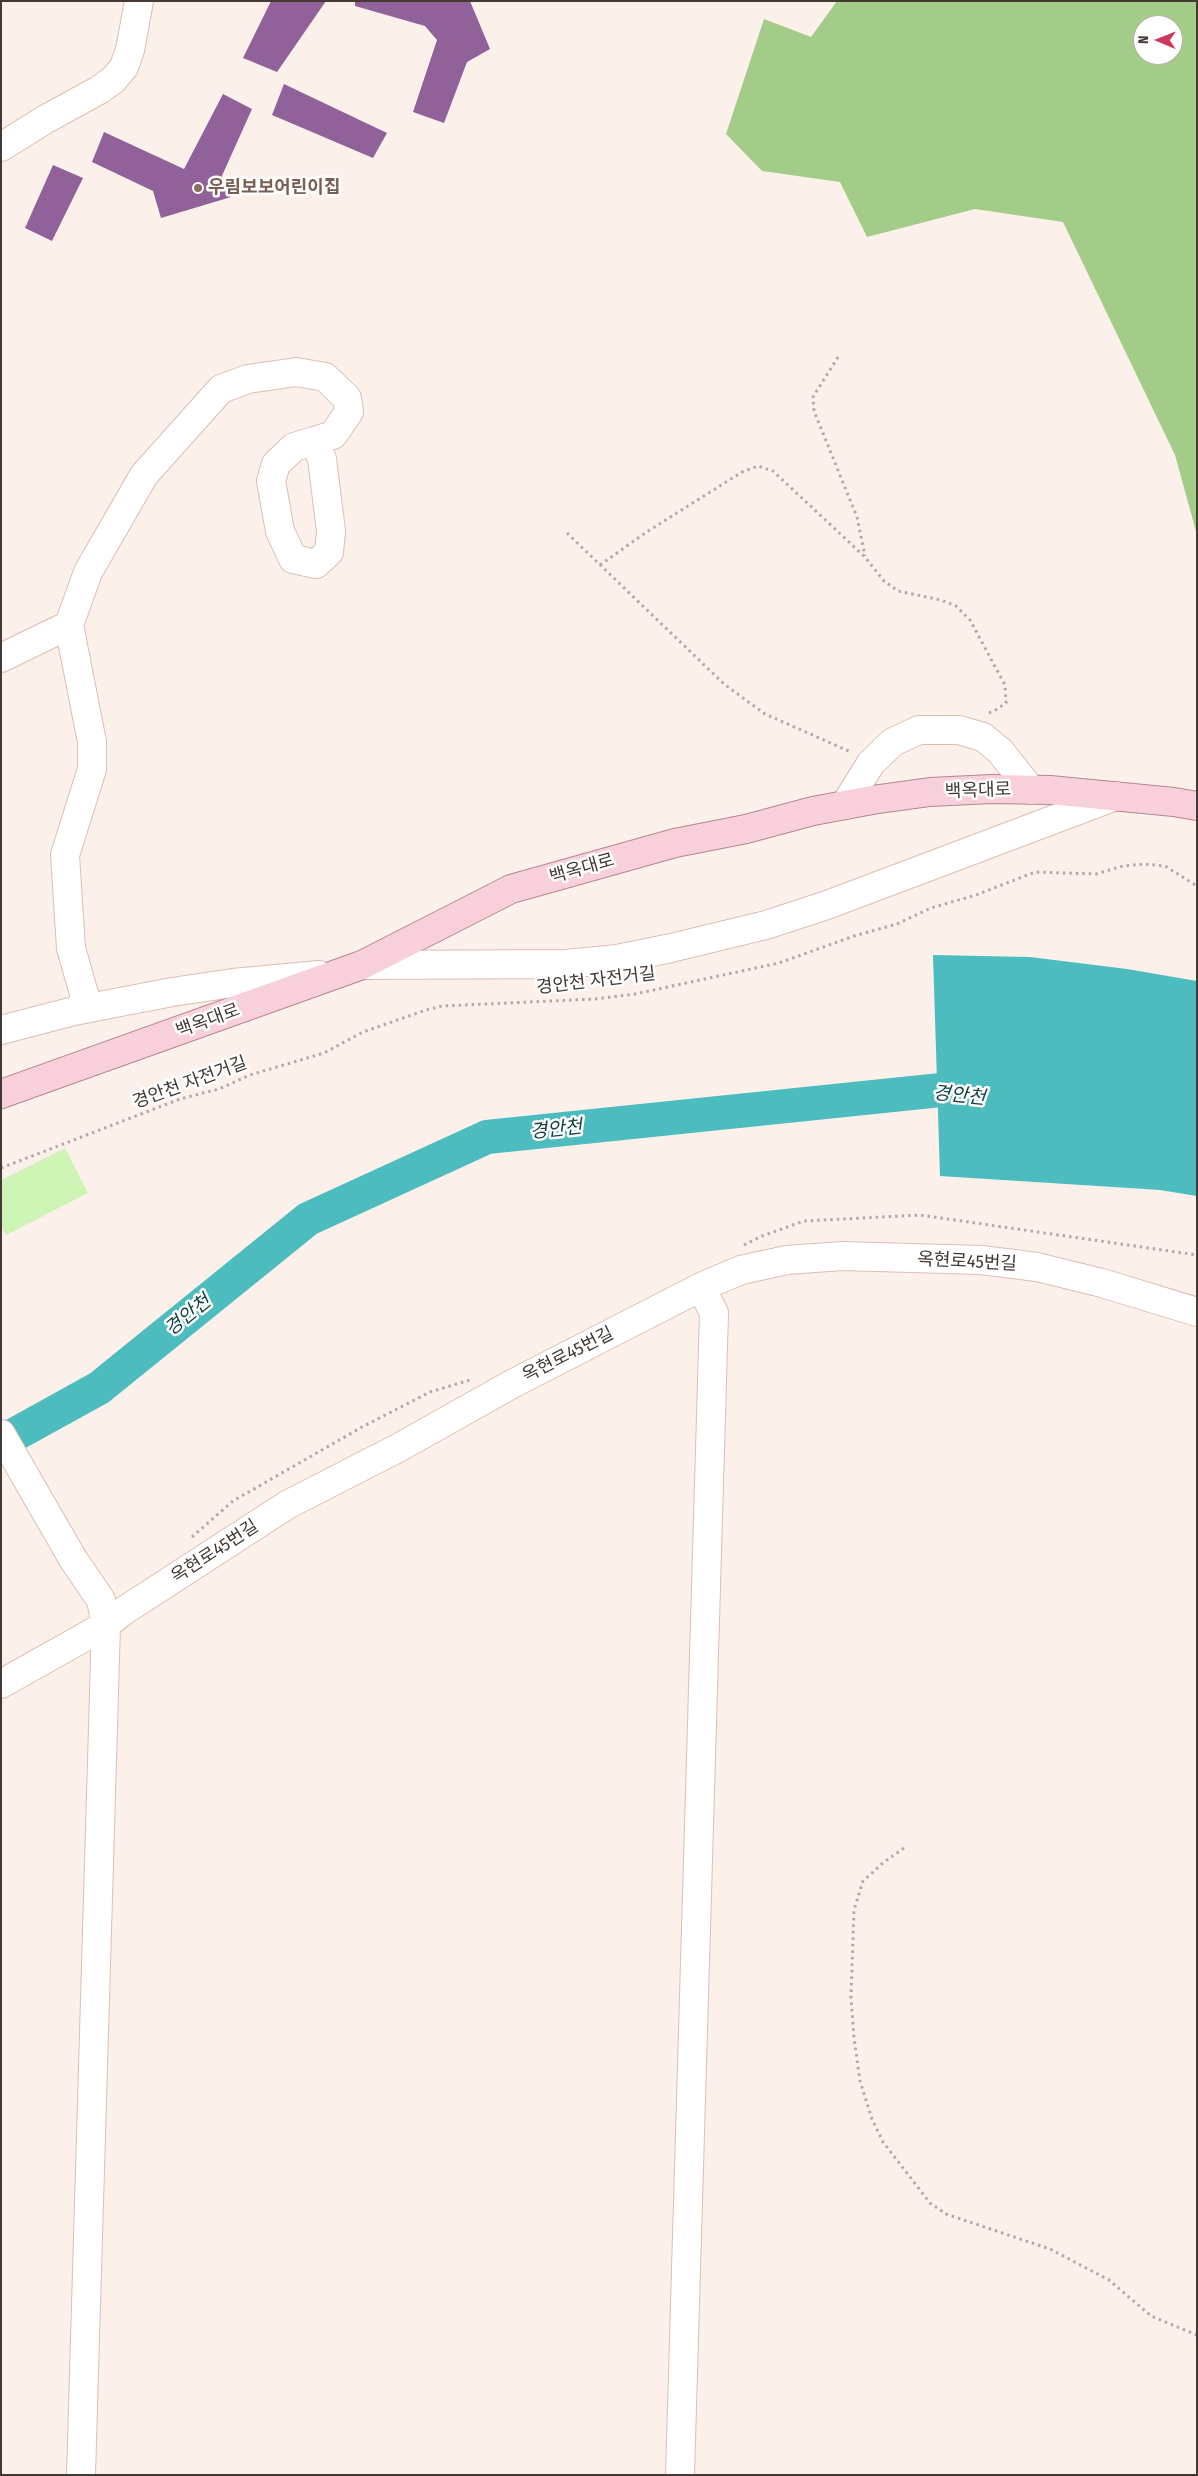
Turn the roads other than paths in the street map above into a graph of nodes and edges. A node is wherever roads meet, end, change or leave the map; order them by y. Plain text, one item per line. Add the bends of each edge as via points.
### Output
1 (139, 1) edge
2 (1, 147) edge
3 (314, 441) dead end
4 (69, 625) junction
5 (1, 658) edge
6 (1031, 790) junction
7 (1116, 796) junction
8 (845, 805) junction
9 (1197, 806) edge
10 (350, 970) junction
11 (88, 1008) junction
12 (1, 1030) edge
13 (1, 1094) edge
14 (701, 1287) junction
15 (1197, 1312) edge
16 (1, 1434) edge
17 (106, 1626) junction
18 (1, 1684) edge
19 (81, 2475) edge
20 (680, 2475) edge

1 - 2 street via 130,50 124,67 113,80
3 - 4 street via 333,435 349,412 347,398 325,377 296,372 248,379 221,389 144,475 88,572
4 - 5 street
4 - 11 street via 92,742 92,769 65,855 72,948
6 - 7 main road, 백옥대로
6 - 8 main road, 백옥대로 via 930,792
6 - 8 street via 1000,751 983,738 959,730 919,730 894,742 871,763
7 - 9 main road, 백옥대로
7 - 10 street via 827,905 766,925 671,948 617,959 566,964
8 - 10 main road, 백옥대로 via 675,843 511,889
10 - 11 street via 233,983
10 - 13 main road, 백옥대로
11 - 12 street
14 - 15 street, 옥현로45번길 via 741,1270 787,1260 842,1256 981,1260 1037,1267
14 - 17 street, 옥현로45번길 via 287,1505 122,1612
14 - 20 street via 714,1314
16 - 17 street via 73,1559 101,1600
17 - 18 street, 옥현로45번길
17 - 19 street

